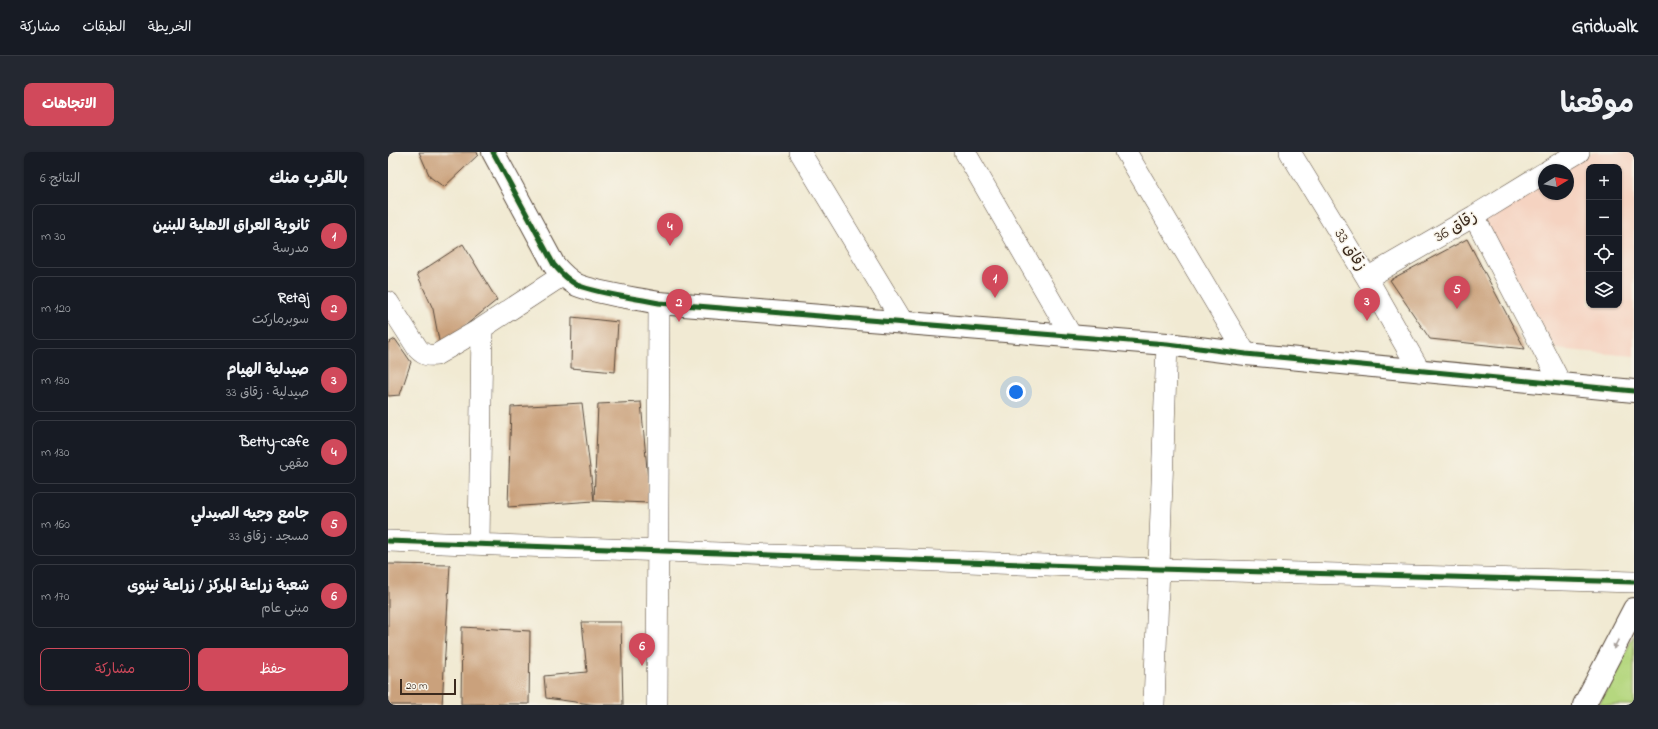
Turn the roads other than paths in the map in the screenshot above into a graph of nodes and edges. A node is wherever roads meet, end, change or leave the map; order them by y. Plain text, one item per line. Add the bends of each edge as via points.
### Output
1 (493, 152) edge
2 (800, 152) edge
3 (965, 152) edge
4 (1126, 152) edge
5 (1290, 152) edge
6 (1579, 152) edge
7 (1560, 164) edge
8 (1538, 177) edge
9 (1474, 216) junction
10 (563, 275) junction
11 (1367, 278) junction
12 (388, 302) edge
13 (659, 303) junction
14 (904, 324) junction
15 (482, 328) junction
16 (1072, 337) junction
17 (1167, 344) junction
18 (1246, 354) junction
19 (1420, 371) junction
20 (1561, 384) junction
21 (1634, 392) edge
22 (388, 541) edge
23 (479, 543) junction
24 (658, 550) junction
25 (1158, 569) junction
26 (1634, 582) edge
27 (1634, 610) edge
28 (657, 705) edge
29 (1154, 705) edge
30 (1584, 705) edge

1 - 10 street via 554,265
2 - 14 street
3 - 16 street
4 - 18 street
5 - 11 street, زقاق 33
6 - 7 street
8 - 9 street, زقاق 36
9 - 11 street, زقاق 36
9 - 20 street
10 - 13 street via 576,284 592,289
10 - 15 street
11 - 19 street, زقاق 33
12 - 15 street via 414,343 423,354 430,356
13 - 14 street
13 - 24 street
14 - 16 street
15 - 23 street
16 - 17 street
17 - 18 street
17 - 25 street
18 - 19 street
19 - 20 street
20 - 21 street
22 - 23 street
23 - 24 street
24 - 25 street
24 - 28 street
25 - 26 street
25 - 29 street
27 -> 30 street

